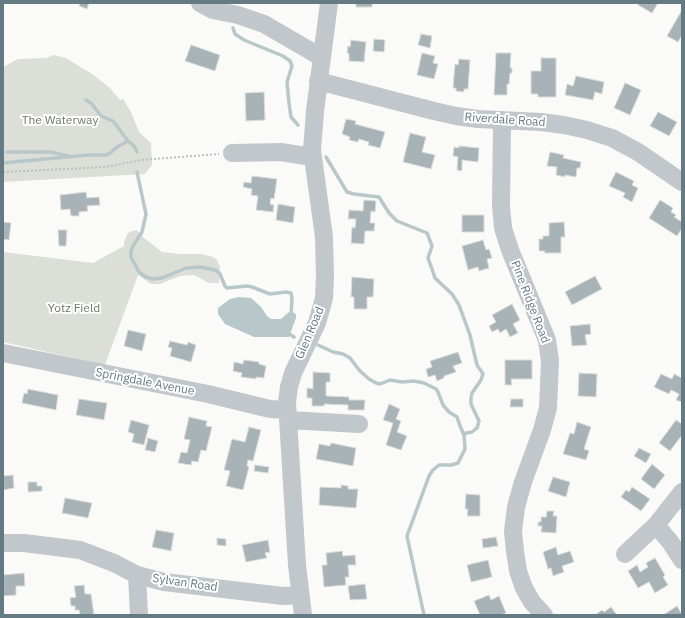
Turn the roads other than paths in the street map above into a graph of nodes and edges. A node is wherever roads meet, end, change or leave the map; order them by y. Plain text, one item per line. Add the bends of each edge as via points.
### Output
1 (200, 3) edge
2 (329, 3) edge
3 (321, 57) junction
4 (318, 81) junction
5 (502, 120) junction
6 (312, 136) junction
7 (281, 152) junction
8 (232, 153) road end
9 (312, 157) junction
10 (682, 182) edge
11 (3, 353) edge
12 (287, 415) junction
13 (359, 424) dead end
14 (682, 492) edge
15 (656, 525) junction
16 (3, 544) edge
17 (626, 554) dead end
18 (682, 560) edge
19 (137, 576) junction
20 (300, 594) junction
21 (139, 615) edge
22 (303, 615) edge
23 (544, 615) edge

1 - 3 street via 213,10 264,24
2 - 3 street, Glen Road
3 - 4 street, Glen Road
4 - 5 street, Riverdale Road via 434,111 478,119
4 - 6 street, Glen Road
5 - 10 street, Riverdale Road via 564,125 612,138
5 - 23 street, Pine Ridge Road via 503,228 547,340 550,361 548,408 523,482 513,531 518,571 524,588
6 - 7 street
6 - 9 street, Glen Road
7 - 8 street
7 - 9 street
9 - 12 street, Glen Road via 324,237 324,298 317,322 291,380
11 - 12 street, Springdale Avenue via 208,394
12 - 13 street, Springdale Avenue
12 - 20 street, Glen Road
14 - 15 street
15 - 17 street
15 - 18 street
16 - 19 street, Sylvan Road via 24,543 80,550 114,563
19 - 20 street, Sylvan Road via 174,584 283,596
19 - 21 street
20 - 22 street, Glen Road

